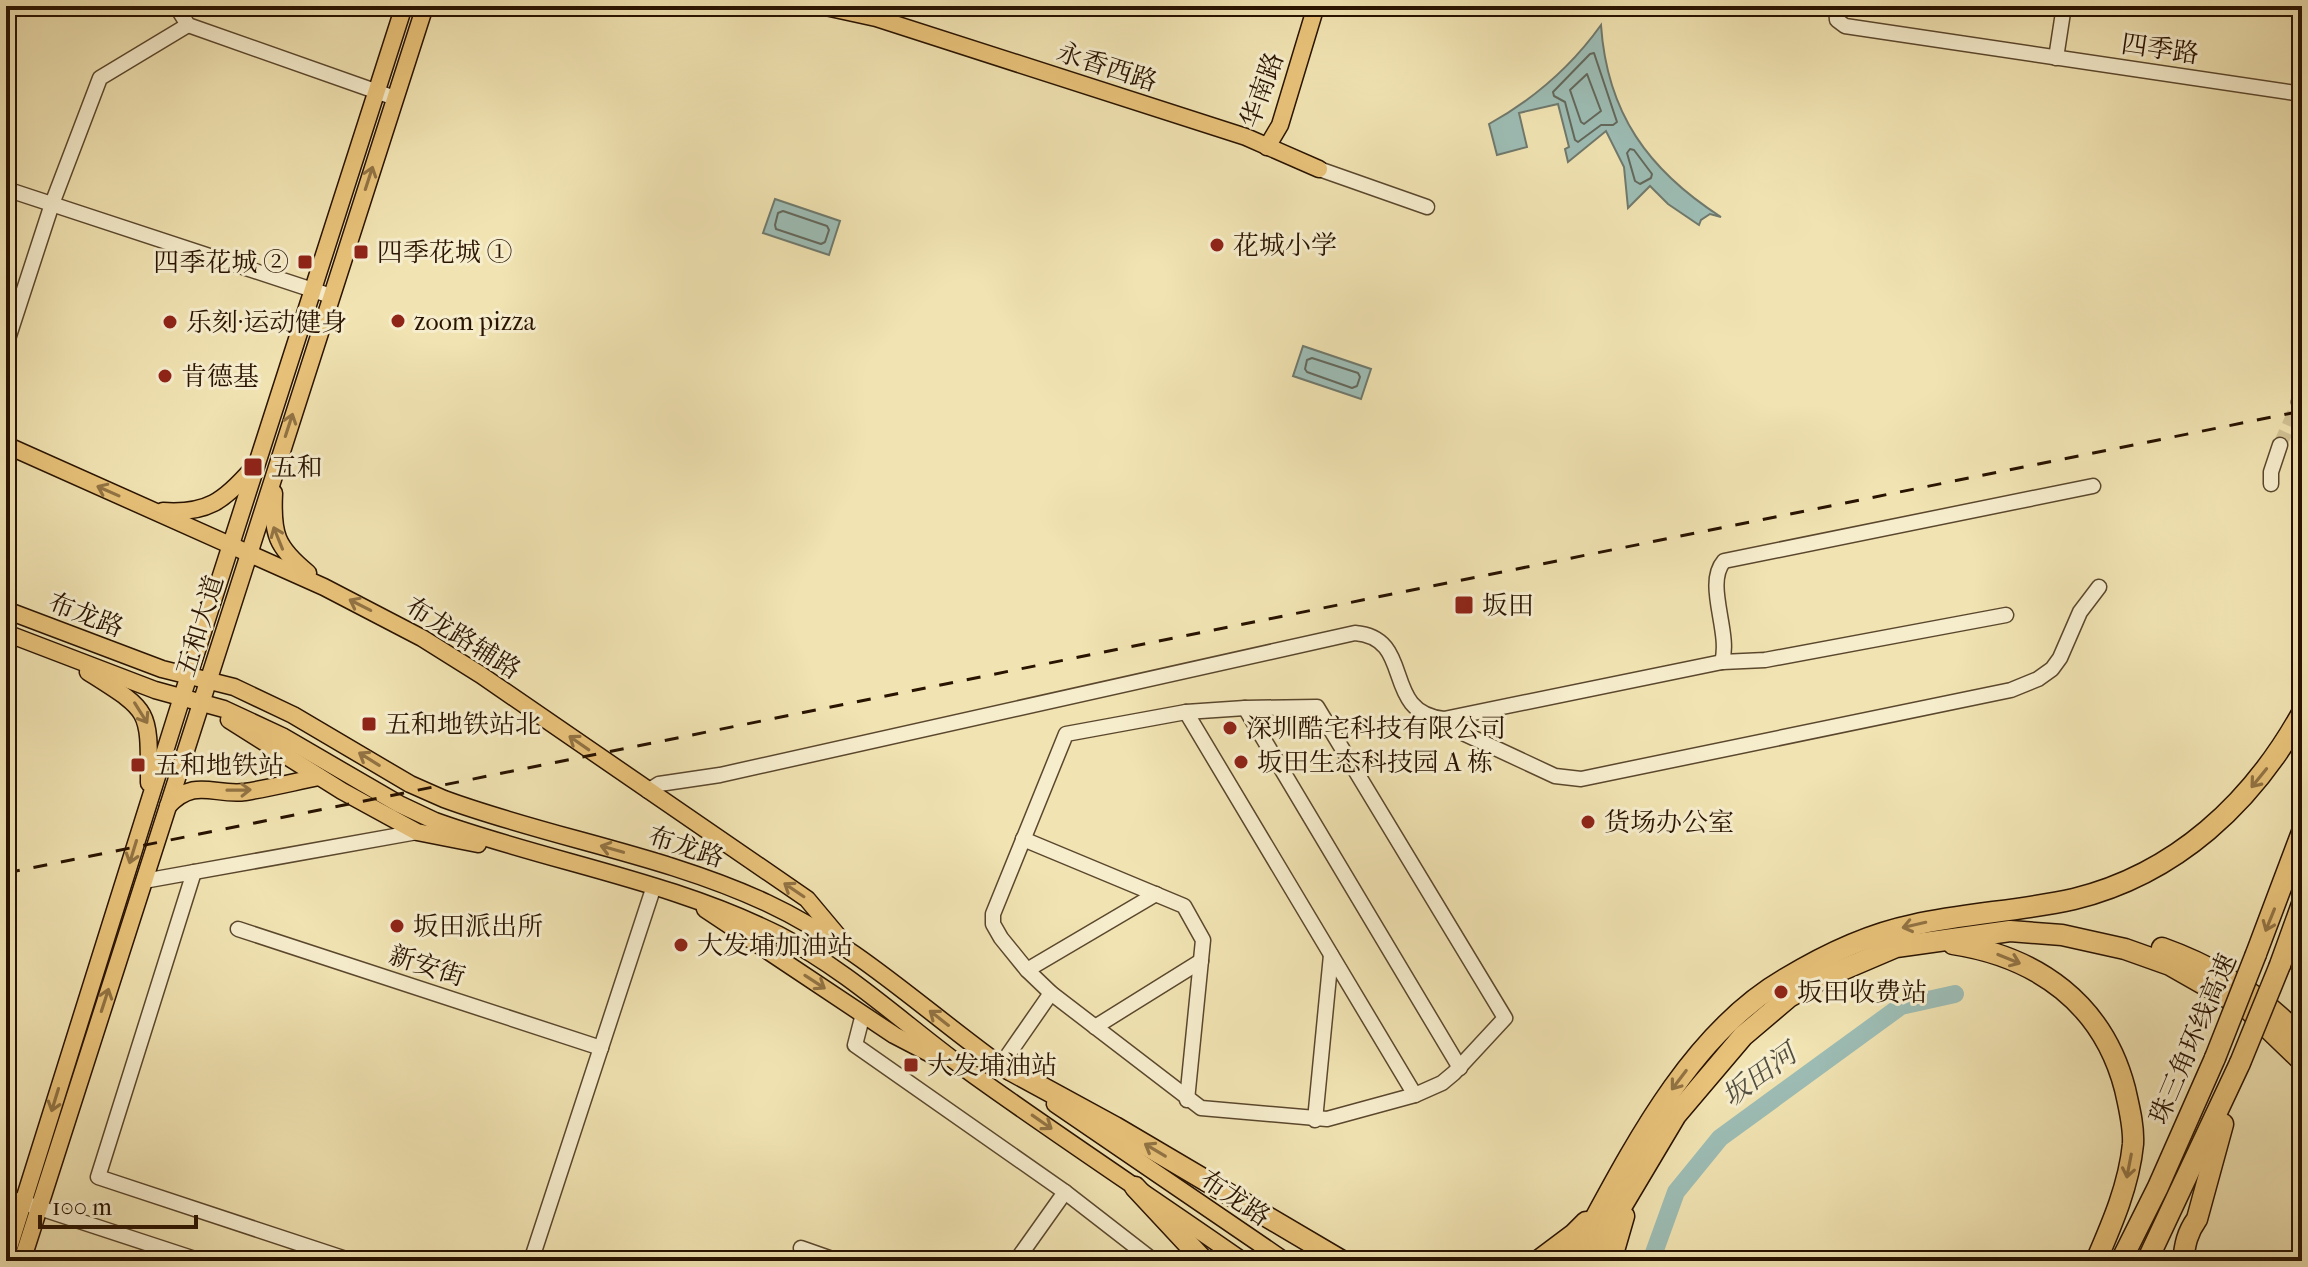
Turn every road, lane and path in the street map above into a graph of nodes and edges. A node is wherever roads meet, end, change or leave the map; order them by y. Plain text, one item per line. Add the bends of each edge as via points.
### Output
1 (176, 6) edge
2 (404, 6) edge
3 (425, 6) edge
4 (856, 6) edge
5 (1305, 6) edge
6 (1316, 6) edge
7 (1836, 6) edge
8 (2064, 6) edge
9 (826, 7) edge
10 (876, 18) junction
11 (188, 25) junction
12 (2056, 58) junction
13 (376, 91) junction
14 (2302, 94) edge
15 (395, 98) junction
16 (1267, 147) junction
17 (1319, 169) joint
18 (6, 189) edge
19 (52, 204) junction
20 (1427, 207) dead end
21 (312, 290) junction
22 (331, 296) junction
23 (6, 345) edge
24 (6, 445) edge
25 (2280, 445) tunnel mouth
26 (256, 465) junction
27 (275, 471) junction
28 (2271, 484) dead end
29 (2093, 486) dead end
30 (149, 510) junction
31 (231, 545) junction
32 (248, 553) junction
33 (324, 587) junction
34 (2099, 587) dead end
35 (6, 610) edge
36 (2006, 615) dead end
37 (6, 633) edge
38 (56, 652) junction
39 (1722, 662) junction
40 (189, 676) junction
41 (208, 681) junction
42 (182, 697) junction
43 (201, 702) junction
44 (1245, 708) junction
45 (1186, 712) junction
46 (2302, 713) edge
47 (1429, 718) junction
48 (319, 777) junction
49 (648, 791) junction
50 (149, 801) junction
51 (167, 807) junction
52 (417, 832) junction
53 (2302, 832) edge
54 (1023, 839) junction
55 (531, 850) junction
56 (194, 872) junction
57 (144, 881) junction
58 (654, 886) junction
59 (680, 893) junction
60 (1156, 894) junction
61 (2302, 904) edge
62 (1991, 912) junction
63 (238, 929) dead end
64 (1933, 941) junction
65 (846, 947) junction
66 (1331, 955) junction
67 (1201, 961) junction
68 (1027, 970) junction
69 (1051, 993) junction
70 (863, 1014) junction
71 (1095, 1027) junction
72 (2302, 1039) edge
73 (601, 1048) junction
74 (2302, 1061) edge
75 (2240, 1063) junction
76 (1001, 1065) junction
77 (1460, 1068) junction
78 (978, 1078) junction
79 (1415, 1095) junction
80 (1187, 1100) junction
81 (1315, 1120) junction
82 (1633, 1185) junction
83 (1135, 1187) junction
84 (1065, 1192) junction
85 (6, 1197) edge
86 (1603, 1204) junction
87 (31, 1205) junction
88 (801, 1248) dead end
89 (6, 1257) edge
90 (22, 1261) edge
91 (201, 1261) edge
92 (352, 1261) edge
93 (531, 1261) edge
94 (838, 1261) edge
95 (1016, 1261) edge
96 (1154, 1261) edge
97 (1204, 1261) edge
98 (1243, 1261) edge
99 (1285, 1261) edge
100 (1342, 1261) edge
101 (1538, 1261) edge
102 (1572, 1261) edge
103 (1589, 1261) edge
104 (1611, 1261) edge
105 (2096, 1261) edge
106 (2121, 1261) edge
107 (2147, 1261) edge
108 (2183, 1261) edge

1 - 11 street
2 - 13 main road, 五和大道
3 - 15 main road, 五和大道
4 - 10 main road, 永香西路
5 - 16 main road, 华南路
6 - 16 main road, 华南路 via 1280,125
7 - 12 street, 四季路 via 1837,20 1845,26
8 - 12 street
9 - 10 main road, 永香西路
10 - 16 main road, 永香西路
11 - 13 street
11 - 19 street via 100,78
12 - 14 street, 四季路
13 - 15 street
13 - 21 main road, 五和大道
22 -> 15 main road, 五和大道
16 - 17 main road, 永香西路
17 - 20 street
18 - 19 street
19 - 21 street
19 - 23 street
21 - 22 street
21 - 26 main road, 五和大道
27 -> 22 main road, 五和大道
30 -> 24 main road, 布龙路辅路
25 - 28 street
26 - 30 main road via 231,493 208,506 182,512
26 - 31 main road, 五和大道
27 - 32 main road, 五和大道
33 -> 27 main road via 279,543 273,523
29 - 39 street via 1724,561 1716,578
30 - 31 main road, 布龙路辅路
31 - 32 main road, 布龙路辅路
31 - 40 main road, 五和大道
32 - 33 main road, 布龙路辅路
32 - 41 main road, 五和大道
49 -> 33 main road, 布龙路辅路 via 452,656
34 - 47 street via 2080,612 2052,669 2011,690 1581,779 1555,776
35 - 40 main road, 布龙路
36 - 39 street via 1765,660
37 - 38 main road, 布龙路
38 - 42 main road, 布龙路
38 -> 50 main road via 141,710 149,733
39 - 47 street via 1459,718
40 - 41 main road, 布龙路
40 - 42 main road, 五和大道
41 - 43 main road, 五和大道
65 -> 41 main road, 布龙路 via 715,881 444,799 293,715 234,687
42 - 43 main road, 布龙路
42 - 50 main road, 五和大道
43 - 48 main road
43 - 51 main road, 五和大道
43 - 55 main road, 布龙路 via 282,736 417,813
44 - 45 street
44 - 77 street
44 - 77 street via 1317,707 1505,1018
45 - 54 street via 1066,734
45 - 66 street
46 -> 62 highway via 2245,796 2186,850 2113,887
47 - 49 street via 1405,695 1386,647 1377,638 1355,633 720,775 659,784
51 -> 48 main road via 192,790 240,793
48 - 52 main road
65 -> 49 main road, 布龙路辅路 via 807,899
50 -> 87 main road, 五和大道
51 - 57 main road, 五和大道
52 - 55 main road
52 - 56 street
53 -> 106 highway, 珠三角环线高速, bridge via 2215,1058
54 - 60 street
54 - 68 street via 993,924
55 - 58 main road, 布龙路
56 - 57 street
56 - 92 street via 98,1177
87 -> 57 main road, 五和大道
58 - 59 main road, 布龙路
58 - 73 street
59 -> 70 main road
59 - 78 main road, 布龙路 via 755,924 833,966
60 - 67 street via 1184,906 1203,940
60 - 68 street
61 - 75 highway, 珠三角环线高速, bridge
62 - 72 highway via 2066,922 2173,952 2219,972
62 -> 86 highway via 1895,930 1782,980 1729,1021 1689,1067
63 - 73 street, 新安街
64 - 74 highway via 2010,931 2062,935 2125,949 2170,965 2249,1010
64 - 82 highway via 1896,947 1789,997 1707,1076
64 -> 105 highway via 2010,958 2057,983 2094,1020 2119,1067 2133,1141 2122,1195
76 -> 65 main road, 布龙路
66 - 79 street
66 - 81 street
67 - 71 street
67 - 80 street
68 - 69 street
69 - 71 street
69 - 76 street
70 - 78 main road
70 - 84 street via 855,1045
71 - 80 street
73 - 93 street
75 - 107 highway, 珠三角环线高速
75 - 108 highway
76 - 99 main road, 布龙路
100 -> 76 highway
77 - 79 street
78 -> 83 main road, 布龙路
79 - 81 street
80 - 81 street via 1201,1108
82 - 103 highway
82 - 104 highway
83 - 97 highway
83 - 98 main road, 布龙路
84 - 95 street
84 - 96 street
85 - 87 street
86 - 101 highway
86 - 102 highway
87 - 89 main road, 五和大道
87 - 90 main road, 五和大道
87 - 91 street
88 - 94 street

